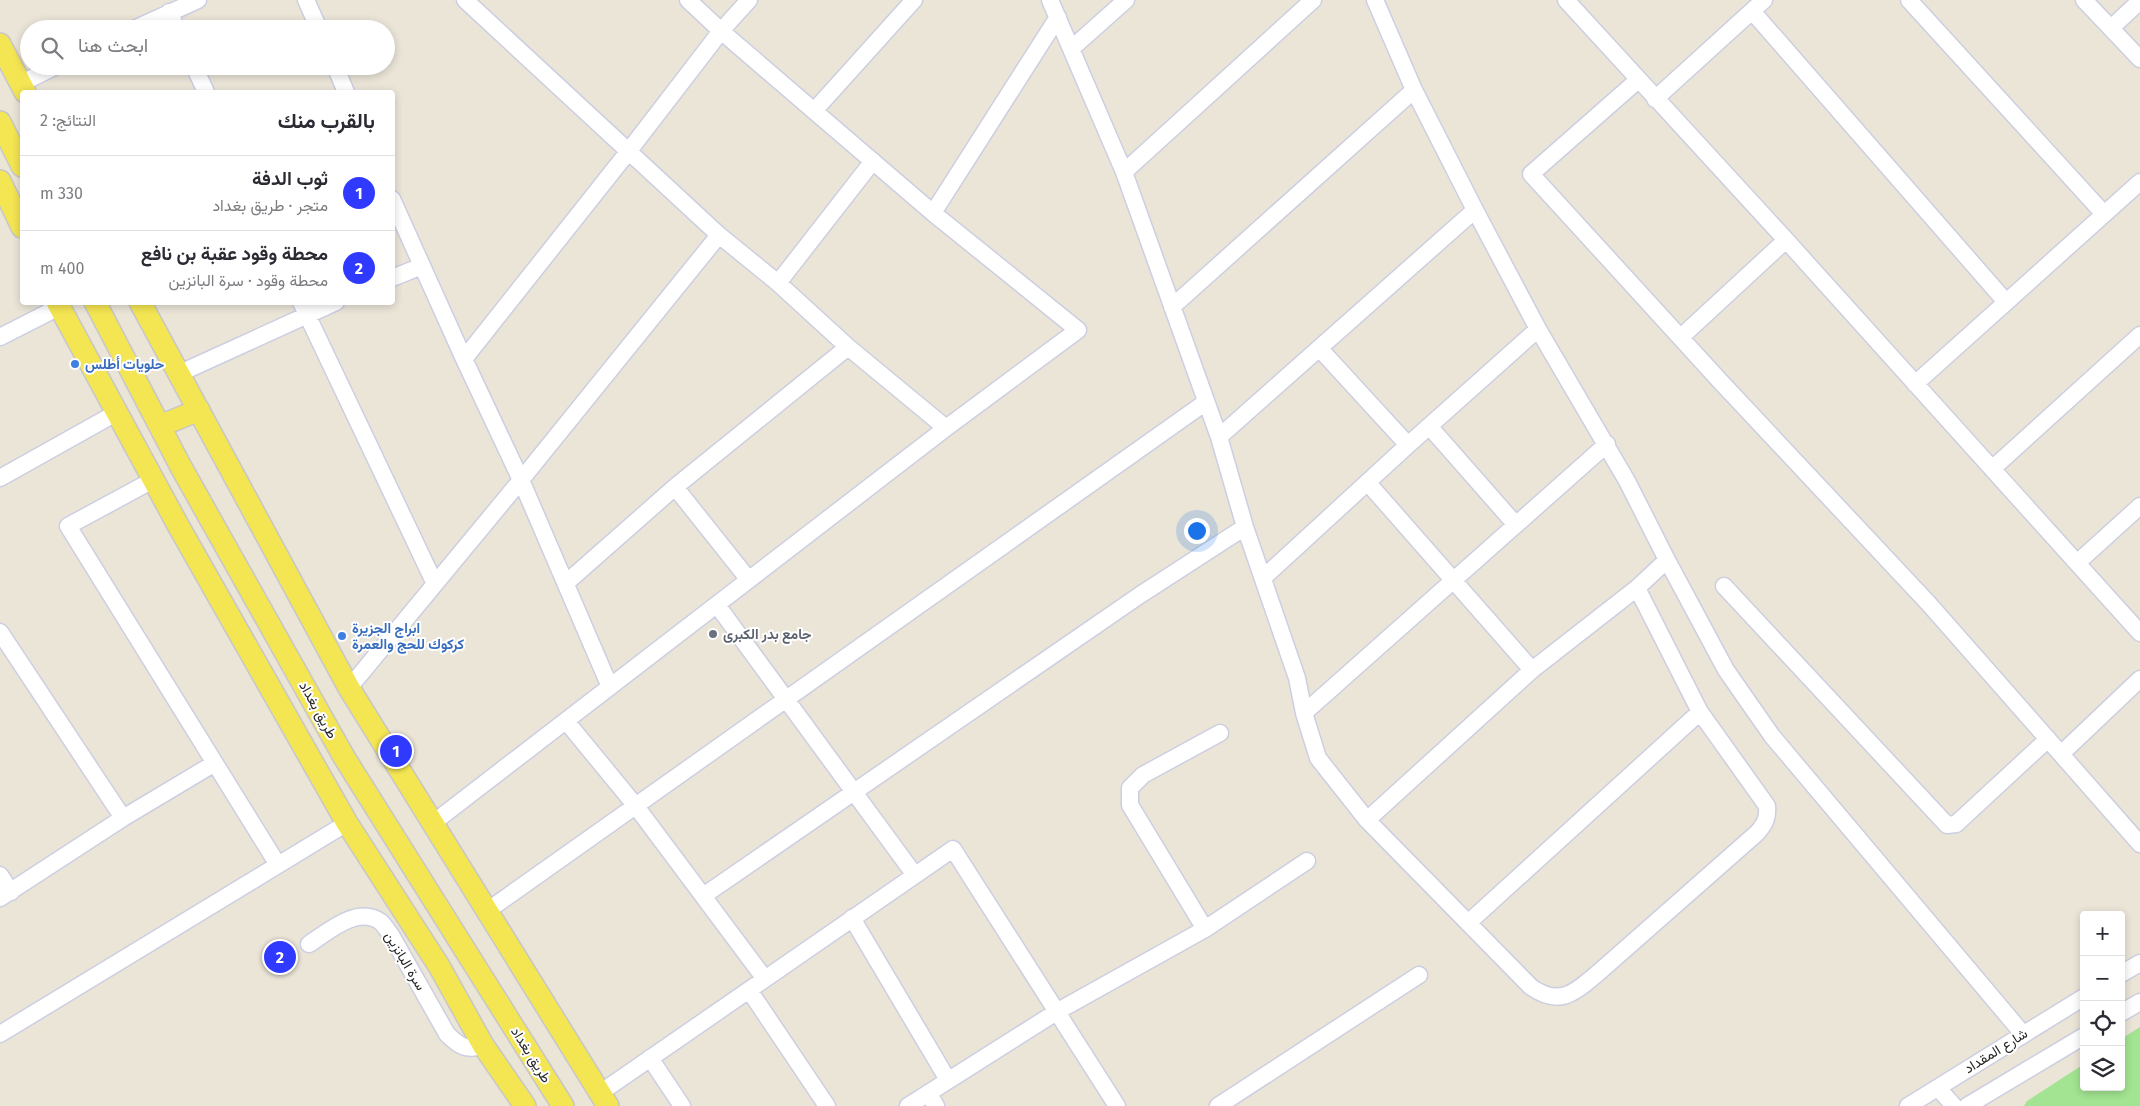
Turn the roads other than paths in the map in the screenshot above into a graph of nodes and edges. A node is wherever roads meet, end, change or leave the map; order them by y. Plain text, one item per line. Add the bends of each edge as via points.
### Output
1 (198, 0) edge
2 (306, 0) edge
3 (464, 0) edge
4 (688, 0) edge
5 (749, 0) edge
6 (914, 0) edge
7 (1050, 0) edge
8 (1126, 0) edge
9 (1314, 0) edge
10 (1375, 0) edge
11 (1909, 0) edge
12 (2084, 0) edge
13 (2140, 2) edge
14 (1573, 3) edge
15 (1758, 5) edge
16 (169, 12) junction
17 (1058, 17) junction
18 (153, 20) edge
19 (173, 20) edge
20 (315, 20) edge
21 (2111, 28) junction
22 (721, 31) junction
23 (0, 44) edge
24 (1071, 49) junction
25 (2140, 59) edge
26 (42, 75) edge
27 (198, 75) edge
28 (339, 75) edge
29 (1638, 80) junction
30 (23, 88) edge
31 (205, 90) edge
32 (345, 90) edge
33 (1414, 90) junction
34 (1655, 99) junction
35 (814, 111) junction
36 (0, 122) edge
37 (628, 152) junction
38 (873, 161) junction
39 (20, 162) edge
40 (1124, 172) junction
41 (2140, 182) edge
42 (1, 184) edge
43 (395, 206) edge
44 (1474, 210) junction
45 (933, 212) junction
46 (2104, 214) junction
47 (20, 223) edge
48 (719, 234) junction
49 (1786, 240) junction
50 (422, 266) junction
51 (395, 277) edge
52 (778, 282) junction
53 (2006, 302) junction
54 (58, 305) edge
55 (97, 305) edge
56 (142, 305) edge
57 (322, 305) edge
58 (1172, 307) junction
59 (304, 309) edge
60 (1538, 329) junction
61 (2140, 335) edge
62 (1681, 336) junction
63 (0, 337) edge
64 (848, 347) junction
65 (1319, 348) junction
66 (464, 359) junction
67 (178, 374) junction
68 (1915, 384) junction
69 (1206, 402) junction
70 (199, 410) junction
71 (116, 413) junction
72 (160, 426) junction
73 (1429, 426) junction
74 (946, 428) junction
75 (1219, 437) junction
76 (1607, 444) junction
77 (1408, 445) junction
78 (1992, 469) junction
79 (0, 478) edge
80 (153, 480) junction
81 (521, 480) junction
82 (1368, 483) junction
83 (675, 487) junction
84 (2140, 506) edge
85 (205, 510) junction
86 (1516, 525) junction
87 (179, 527) junction
88 (1245, 527) junction
89 (1666, 560) junction
90 (2077, 563) junction
91 (1263, 578) junction
92 (749, 580) junction
93 (1454, 580) junction
94 (566, 583) junction
95 (435, 584) junction
96 (1724, 586) dead end
97 (1637, 588) junction
98 (717, 605) junction
99 (0, 632) edge
100 (2140, 633) edge
101 (1532, 670) junction
102 (2140, 679) edge
103 (610, 687) junction
104 (349, 688) junction
105 (786, 698) junction
106 (1700, 712) junction
107 (1304, 713) junction
108 (566, 721) junction
109 (1220, 733) dead end
110 (2048, 739) junction
111 (2061, 754) junction
112 (344, 757) junction
113 (215, 763) junction
114 (320, 775) junction
115 (854, 792) junction
116 (635, 805) junction
117 (123, 818) junction
118 (1367, 820) junction
119 (432, 823) junction
120 (350, 828) junction
121 (2140, 844) edge
122 (1307, 862) dead end
123 (278, 864) junction
124 (914, 874) junction
125 (0, 875) edge
126 (6, 895) edge
127 (703, 896) junction
128 (487, 911) junction
129 (852, 918) junction
130 (1468, 923) junction
131 (1205, 929) junction
132 (309, 944) dead end
133 (2140, 963) edge
134 (2125, 972) edge
135 (1419, 975) dead end
136 (765, 980) junction
137 (750, 990) junction
138 (2080, 999) edge
139 (2140, 1002) edge
140 (1058, 1011) junction
141 (2125, 1011) edge
142 (0, 1034) edge
143 (2023, 1034) junction
144 (2080, 1038) edge
145 (483, 1045) junction
146 (650, 1058) junction
147 (948, 1080) junction
148 (1938, 1088) junction
149 (604, 1099) edge
150 (932, 1100) edge
151 (525, 1106) edge
152 (563, 1106) edge
153 (682, 1106) edge
154 (826, 1106) edge
155 (908, 1106) edge
156 (1117, 1106) edge
157 (1218, 1106) edge
158 (1908, 1106) edge
159 (1954, 1106) edge
160 (1967, 1106) edge

1 - 16 street
2 - 20 street
3 - 37 street
4 - 22 street
5 - 22 street
6 - 35 street
7 - 17 street
8 - 24 street
9 - 40 street
10 - 33 street
11 - 46 street
12 - 21 street
13 - 21 street
14 - 29 street
15 - 34 street
15 - 53 street
16 - 18 street
16 - 19 street
17 - 24 street
17 - 45 street
21 - 25 street
22 - 35 street
22 - 37 street
23 - 30 main road
24 - 40 street
26 - 30 street
27 - 31 street
28 - 32 street
29 - 34 street
29 - 62 street via 1531,174
33 - 44 street
33 - 58 street
34 - 49 street
35 - 38 street
36 - 39 main road
37 - 48 street
37 - 66 street
38 - 45 street
38 - 52 street
40 - 58 street
41 - 46 street
42 - 47 main road
43 - 50 street
44 - 60 street
44 - 65 street
45 - 74 street via 1078,330
46 - 53 street
48 - 52 street
48 - 81 street
49 - 62 street
49 - 68 street
50 - 51 street
50 - 66 street
52 - 64 street
53 - 68 street
54 - 63 street
54 - 71 main road, سرة البانزين
55 - 72 main road, طريق بغداد
56 - 67 main road
57 - 59 street
58 - 69 street
59 - 67 street
59 - 95 street
60 - 73 street
60 - 76 street
61 - 78 street
62 - 110 street via 1929,604
64 - 74 street
64 - 83 street
65 - 75 street
65 - 77 street
66 - 81 street
67 - 70 main road
68 - 78 street
69 - 75 street
69 - 105 street
70 - 72 main road
70 - 104 main road
71 - 79 street
71 - 80 main road, سرة البانزين
72 - 85 main road, طريق بغداد
73 - 77 street
73 - 86 street
74 - 92 street
75 - 88 street
76 - 86 street
76 - 89 street
77 - 82 street
78 - 90 street
80 - 87 main road, سرة البانزين
80 - 113 street via 68,526
81 - 94 street
81 - 95 street
82 - 91 street
82 - 93 street
83 - 92 street
83 - 94 street
84 - 90 street
85 - 87 main road
85 - 112 main road, طريق بغداد
86 - 93 street
87 - 114 main road, سرة البانزين
88 - 91 street
88 - 115 street via 1140,595
89 - 97 street
89 - 143 street via 1726,670 1772,736
90 - 100 street
91 - 107 street via 1297,678
92 - 98 street
93 - 101 street
93 - 107 street
94 - 103 street
95 - 104 street
96 - 110 street via 1947,825 1956,824
97 - 101 street
97 - 106 street
98 - 103 street
98 - 105 street
99 - 117 street
101 - 118 street
102 - 111 street
103 - 108 street
104 - 119 main road
105 - 115 street
105 - 116 street
106 - 130 street
106 - 130 street via 1767,806 1765,823 1757,833 1568,996 1554,998 1531,987
107 - 118 street via 1318,758
108 - 116 street
108 - 119 street
109 - 131 street via 1143,775 1130,788 1130,805
110 - 111 street
111 - 121 street
112 - 114 main road
112 - 152 main road, طريق بغداد
113 - 117 street
113 - 123 street
114 - 120 main road, سرة البانزين
115 - 124 street
115 - 127 street
116 - 127 street
116 - 128 street
117 - 126 street
118 - 130 street
119 - 128 main road
120 - 123 street
120 - 145 main road, سرة البانزين via 439,966
122 - 131 street
123 - 142 street
124 - 129 street
124 - 140 street via 953,849
125 - 126 street
127 - 136 street
128 - 149 main road
129 - 136 street
129 - 147 street
131 - 140 street
132 - 145 street, سرة البانزين via 358,916 381,922 447,1034 466,1048
133 - 134 street
135 - 157 street
136 - 137 street
137 - 146 street
137 - 154 street
138 - 143 street, شارع المقداد
139 - 141 street
140 - 147 street
140 - 156 street
143 - 148 street, شارع المقداد
144 - 160 street
145 - 151 main road, سرة البانزين
146 - 149 street
146 - 153 street
147 - 150 street
148 - 158 street, شارع المقداد
148 - 159 street
150 - 155 street

